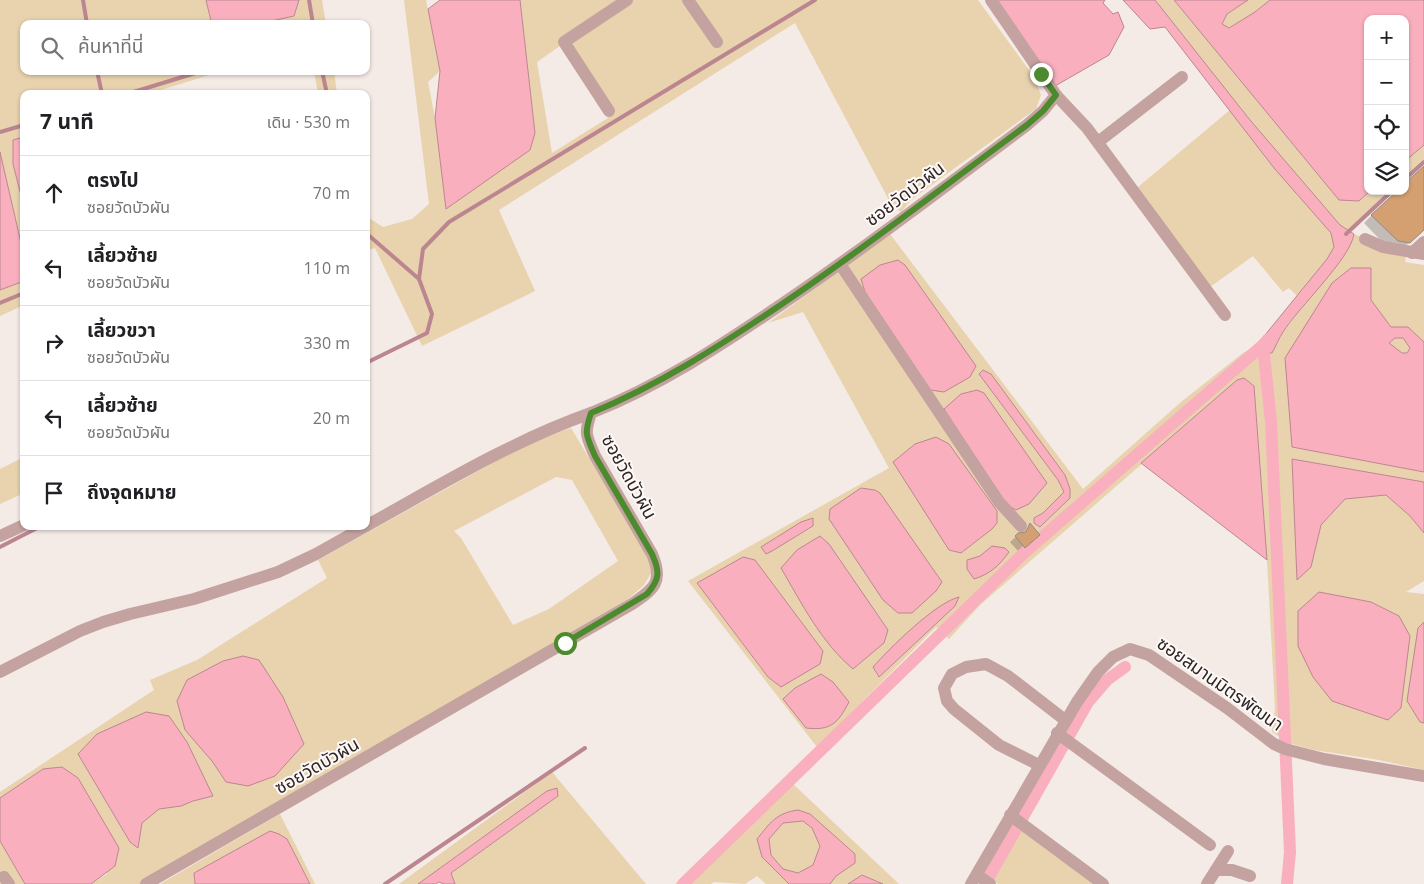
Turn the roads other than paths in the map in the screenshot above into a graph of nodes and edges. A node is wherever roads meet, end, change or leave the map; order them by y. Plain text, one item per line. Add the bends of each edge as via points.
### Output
1 (627, 0) edge
2 (688, 0) edge
3 (990, 0) edge
4 (717, 42) dead end
5 (1182, 77) dead end
6 (1056, 95) junction
7 (609, 111) dead end
8 (1098, 142) junction
9 (1365, 239) dead end
10 (1424, 242) edge
11 (1418, 253) edge
12 (840, 264) junction
13 (1225, 314) dead end
14 (591, 413) junction
15 (370, 524) edge
16 (1021, 526) dead end
17 (20, 527) edge
18 (359, 530) edge
19 (0, 536) edge
20 (0, 672) edge
21 (1065, 720) junction
22 (1058, 733) junction
23 (1039, 765) junction
24 (1424, 776) edge
25 (1010, 815) junction
26 (1210, 845) dead end
27 (1228, 851) dead end
28 (1216, 870) junction
29 (1250, 876) dead end
30 (974, 879) edge
31 (146, 884) edge
32 (990, 884) edge
33 (1103, 884) edge
34 (1207, 884) edge

1 - 7 street via 564,42
2 - 4 street
3 - 6 street
5 - 8 street
6 - 8 street
6 - 12 street, ซอยวัดบัวผัน via 1027,125
8 - 13 street
9 - 11 street via 1383,247
10 - 11 street
12 - 14 street, ซอยวัดบัวผัน via 717,348 657,383
12 - 16 street via 999,502
14 - 15 street via 523,440
14 - 31 street, ซอยวัดบัวผัน via 586,430 592,449 657,566 658,576 647,594
17 - 19 street
18 - 20 street via 278,572 194,599 104,622
21 - 22 street, ซอยสมานมิตรพัฒนา
21 - 23 street via 1008,676 986,664 966,667 952,674 944,688 947,701 954,709 999,745
21 - 24 street, ซอยสมานมิตรพัฒนา via 1098,672 1113,657 1130,649 1149,655 1284,749
22 - 23 street, ซอยสมานมิตรพัฒนา
22 - 26 street
23 - 25 street, ซอยสมานมิตรพัฒนา
25 - 30 street, ซอยสมานมิตรพัฒนา
25 - 33 street
27 - 28 street
28 - 29 street via 1232,870
28 - 34 street
30 - 32 street

